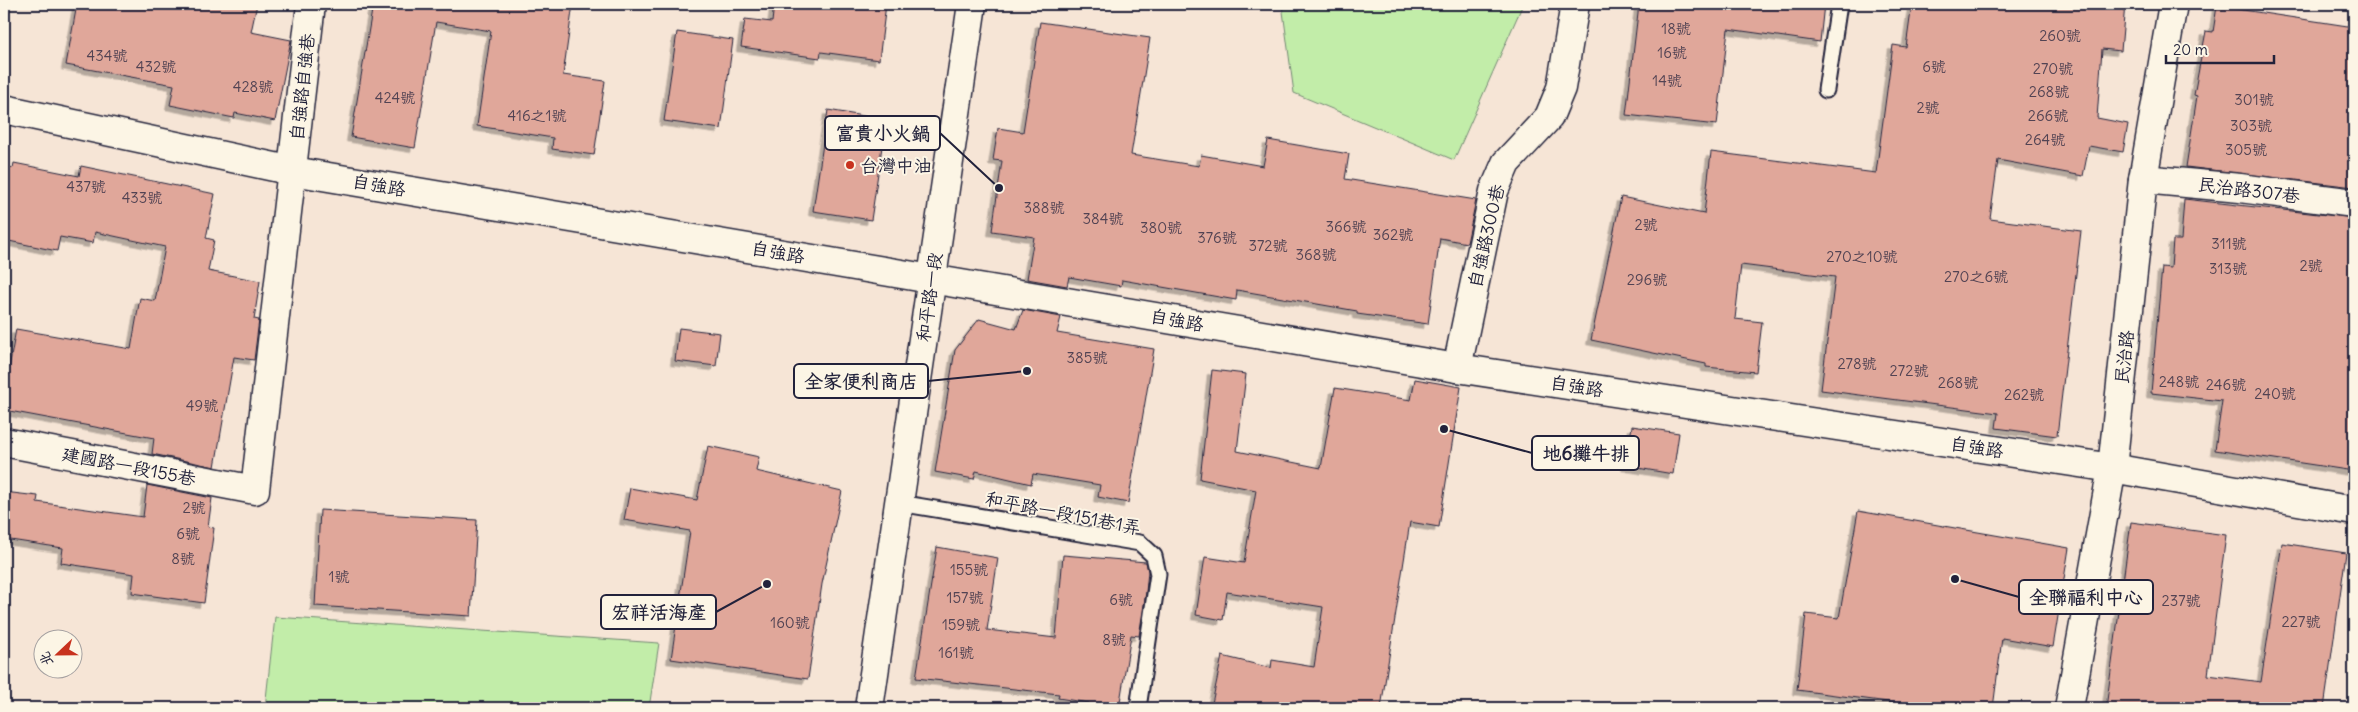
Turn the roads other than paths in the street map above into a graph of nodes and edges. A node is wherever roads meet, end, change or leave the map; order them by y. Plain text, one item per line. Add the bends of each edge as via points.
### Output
1 (311, 4) edge
2 (972, 4) edge
3 (1575, 4) edge
4 (1839, 4) edge
5 (2172, 4) edge
6 (1826, 90) dead end
7 (4, 109) edge
8 (293, 171) junction
9 (2143, 178) junction
10 (2354, 203) edge
11 (932, 278) junction
12 (1457, 368) junction
13 (4, 442) edge
14 (2112, 468) junction
15 (255, 490) joint
16 (899, 502) junction
17 (2354, 511) edge
18 (869, 708) edge
19 (1138, 708) edge
20 (2068, 708) edge

1 - 8 street, 自強路自強巷
2 - 11 street, 和平路一段
3 - 12 street, 自強路300巷 via 1560,88 1549,117 1506,163 1494,191
4 - 6 lane
5 - 9 street, 民治路
7 - 8 street, 自強路
8 - 11 street, 自強路
8 - 15 street, 自強路自強巷
9 - 10 street, 民治路307巷
9 - 14 street, 民治路
11 - 12 street, 自強路
11 - 16 street, 和平路一段
12 - 14 street, 自強路
13 - 15 street, 建國路一段155巷
14 - 17 street, 自強路
14 - 20 street, 民治路
16 - 18 street, 和平路一段
16 - 19 lane, 和平路一段151巷1弄 via 1140,543 1154,556 1158,574

